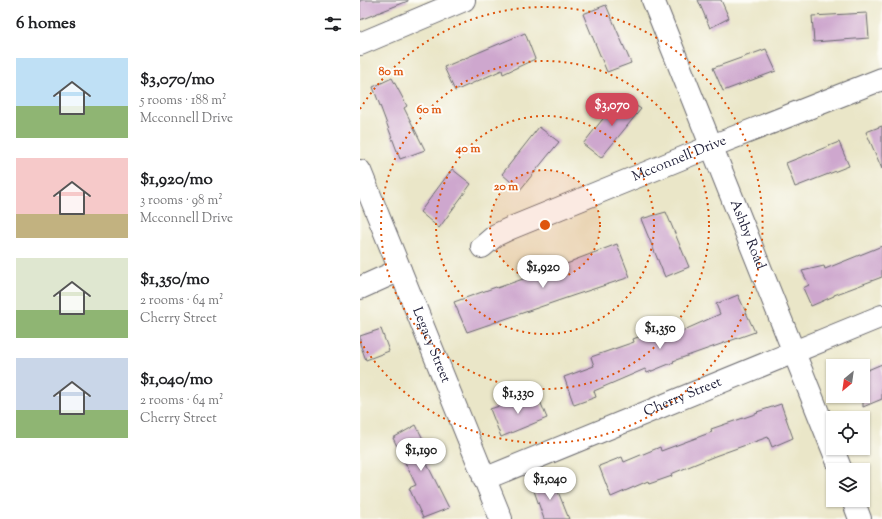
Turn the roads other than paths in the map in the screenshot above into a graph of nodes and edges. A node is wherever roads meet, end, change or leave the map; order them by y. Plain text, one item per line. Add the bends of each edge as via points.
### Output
1 (464, 0) edge
2 (653, 0) edge
3 (360, 44) edge
4 (882, 79) edge
5 (712, 146) junction
6 (360, 172) edge
7 (482, 247) dead end
8 (400, 270) junction
9 (360, 288) edge
10 (882, 316) edge
11 (795, 351) junction
12 (838, 463) edge
13 (484, 479) junction
14 (856, 507) edge
15 (501, 519) edge
16 (860, 519) edge

1 - 3 street
2 - 5 street, Ashby Road
4 - 5 street, Mcconnell Drive
5 - 7 street, Mcconnell Drive via 506,230
5 - 11 street, Ashby Road
6 - 8 street, Legacy Street
8 - 9 street
8 - 13 street, Legacy Street
10 - 11 street, Cherry Street
11 - 12 street, Ashby Road
11 - 13 street, Cherry Street
13 - 15 street, Legacy Street
14 - 16 street

